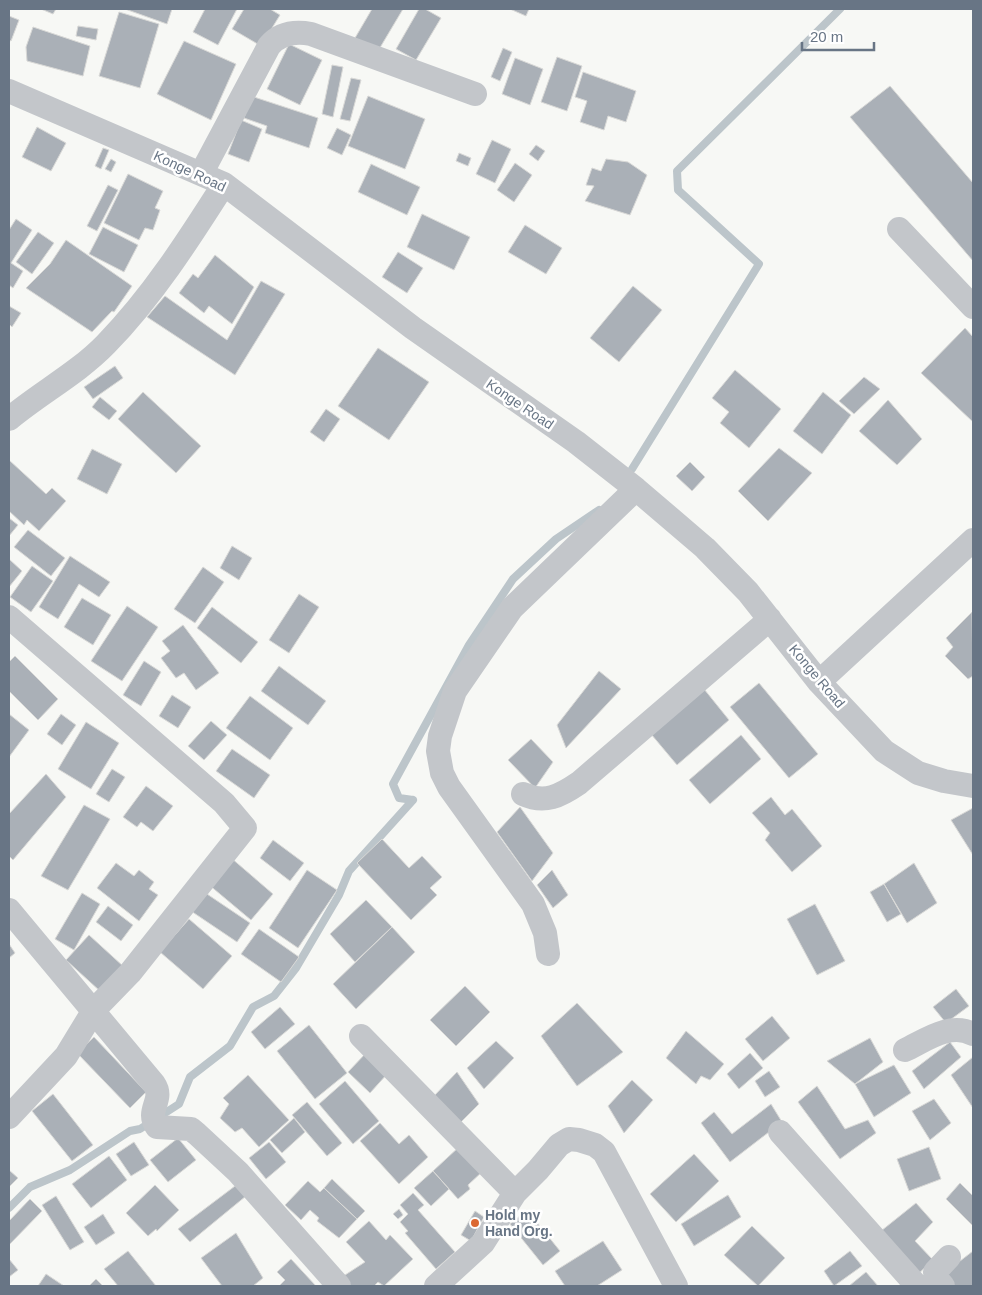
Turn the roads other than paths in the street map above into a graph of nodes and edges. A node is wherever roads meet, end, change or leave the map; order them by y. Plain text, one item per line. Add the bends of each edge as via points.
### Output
1 (9, 92) edge
2 (475, 94) dead end
3 (201, 174) junction
4 (224, 184) junction
5 (900, 229) dead end
6 (973, 307) edge
7 (9, 419) edge
8 (636, 488) junction
9 (973, 540) edge
10 (9, 616) edge
11 (770, 619) junction
12 (819, 682) junction
13 (973, 786) edge
14 (522, 794) dead end
15 (9, 910) edge
16 (548, 954) dead end
17 (94, 1010) junction
18 (973, 1034) edge
19 (361, 1036) dead end
20 (905, 1050) dead end
21 (9, 1117) edge
22 (780, 1132) dead end
23 (515, 1193) junction
24 (949, 1257) dead end
25 (340, 1286) edge
26 (436, 1286) edge
27 (676, 1286) edge
28 (917, 1286) edge
29 (942, 1286) edge

1 - 3 street, Konge Road
2 - 3 street via 311,34 288,34 276,38 269,46
3 - 4 street, Konge Road
4 - 7 street via 183,248 106,344
4 - 8 street, Konge Road via 413,328
5 - 6 street
8 - 11 street, Konge Road via 705,548
8 - 16 street via 512,608 454,691 440,736 438,751 448,787 533,904 545,933
9 - 12 street
10 - 17 street via 224,803 245,828 130,973
11 - 12 street, Konge Road
11 - 14 street via 579,783 548,799 534,800
12 - 13 street, Konge Road via 884,751 902,764 944,781
15 - 17 street
17 - 21 street via 66,1056
17 - 25 street via 158,1089 152,1121 157,1127 192,1129 238,1172
18 - 20 street via 966,1030 950,1030
19 - 23 street
22 - 28 street
23 - 26 street via 483,1243
23 - 27 street via 559,1145 569,1139 595,1145 612,1164
24 - 29 street via 935,1272

